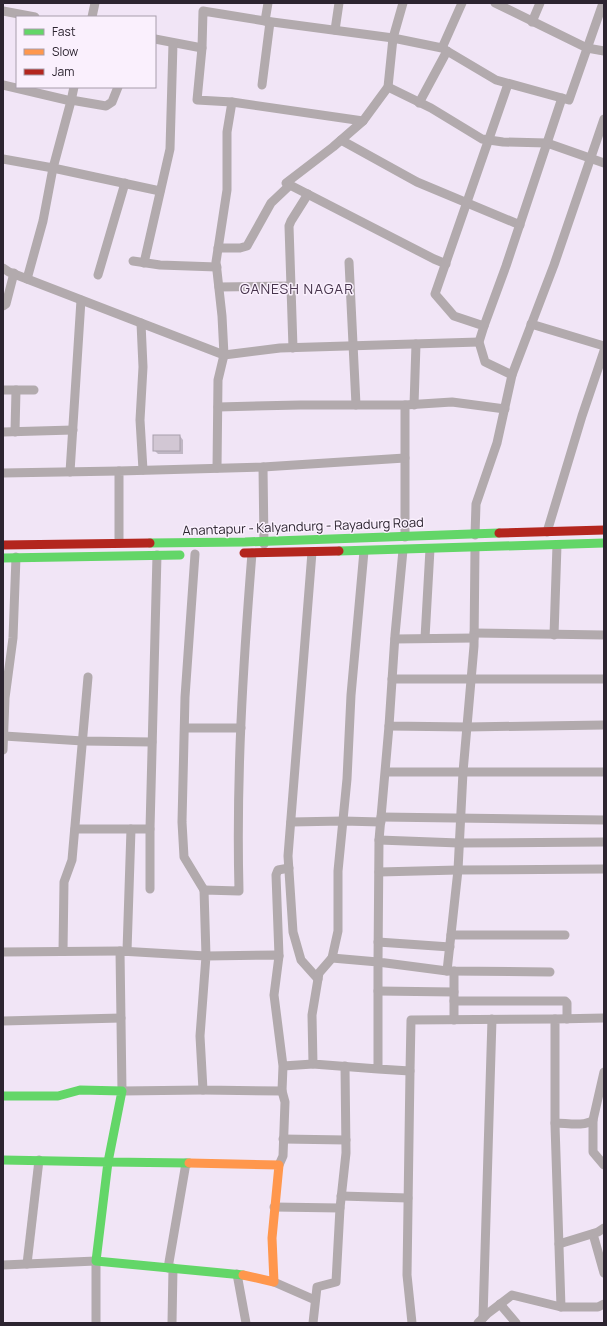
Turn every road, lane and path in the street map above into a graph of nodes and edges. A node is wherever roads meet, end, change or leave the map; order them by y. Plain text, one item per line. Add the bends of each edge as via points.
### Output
1 (95, 3) edge
2 (268, 3) edge
3 (339, 3) edge
4 (403, 3) edge
5 (462, 3) edge
6 (495, 3) edge
7 (540, 3) edge
8 (603, 3) edge
9 (208, 7) edge
10 (3, 11) edge
11 (29, 16) edge
12 (92, 16) edge
13 (268, 21) junction
14 (532, 22) junction
15 (335, 30) junction
16 (393, 38) junction
17 (156, 39) edge
18 (173, 43) junction
19 (202, 48) junction
20 (587, 48) junction
21 (444, 49) junction
22 (604, 51) edge
23 (262, 84) dead end
24 (508, 84) junction
25 (3, 85) edge
26 (388, 87) junction
27 (74, 88) edge
28 (118, 88) edge
29 (562, 98) junction
30 (71, 101) junction
31 (232, 102) junction
32 (420, 103) junction
33 (604, 119) edge
34 (363, 121) junction
35 (341, 140) junction
36 (488, 140) junction
37 (547, 143) junction
38 (3, 159) edge
39 (590, 159) junction
40 (604, 163) edge
41 (53, 168) junction
42 (125, 183) junction
43 (290, 185) junction
44 (160, 191) junction
45 (308, 194) junction
46 (467, 203) junction
47 (520, 225) junction
48 (218, 248) junction
49 (133, 261) dead end
50 (349, 262) dead end
51 (144, 263) junction
52 (446, 264) junction
53 (3, 268) edge
54 (217, 268) junction
55 (14, 273) junction
56 (98, 275) dead end
57 (27, 278) junction
58 (291, 286) junction
59 (219, 287) junction
60 (81, 300) junction
61 (3, 306) edge
62 (141, 324) junction
63 (531, 324) junction
64 (484, 326) junction
65 (479, 342) junction
66 (416, 344) junction
67 (353, 346) junction
68 (604, 346) edge
69 (293, 348) junction
70 (604, 351) edge
71 (224, 355) junction
72 (512, 375) junction
73 (3, 390) edge
74 (16, 390) junction
75 (34, 390) dead end
76 (356, 405) junction
77 (410, 405) junction
78 (218, 407) junction
79 (504, 409) junction
80 (73, 430) junction
81 (3, 432) edge
82 (15, 432) junction
83 (404, 458) junction
84 (263, 467) junction
85 (217, 468) junction
86 (144, 470) junction
87 (119, 471) junction
88 (70, 472) junction
89 (3, 473) edge
90 (604, 530) edge
91 (547, 532) junction
92 (475, 535) junction
93 (405, 537) junction
94 (264, 541) junction
95 (119, 543) junction
96 (604, 543) edge
97 (3, 545) edge
98 (557, 545) junction
99 (475, 548) junction
100 (430, 549) junction
101 (403, 550) junction
102 (364, 551) junction
103 (312, 552) junction
104 (252, 553) junction
105 (264, 553) junction
106 (198, 554) joint
107 (238, 554) dead end
108 (157, 555) junction
109 (16, 557) junction
110 (3, 558) edge
111 (474, 635) junction
112 (554, 635) junction
113 (604, 635) edge
114 (3, 638) edge
115 (13, 638) junction
116 (425, 638) junction
117 (395, 639) junction
118 (88, 678) dead end
119 (392, 679) junction
120 (604, 679) edge
121 (471, 680) junction
122 (4, 698) edge
123 (389, 726) junction
124 (604, 726) edge
125 (467, 727) junction
126 (185, 728) junction
127 (241, 728) junction
128 (4, 736) edge
129 (83, 741) junction
130 (152, 742) junction
131 (3, 750) edge
132 (386, 772) junction
133 (463, 772) junction
134 (604, 772) edge
135 (460, 818) junction
136 (381, 820) junction
137 (604, 820) edge
138 (343, 821) junction
139 (291, 822) junction
140 (75, 829) junction
141 (131, 829) junction
142 (150, 829) junction
143 (379, 840) junction
144 (604, 842) edge
145 (459, 843) junction
146 (289, 868) junction
147 (604, 869) edge
148 (458, 870) junction
149 (379, 872) junction
150 (150, 889) dead end
151 (204, 890) junction
152 (451, 935) junction
153 (565, 935) dead end
154 (378, 942) junction
155 (450, 947) junction
156 (63, 951) junction
157 (123, 951) junction
158 (3, 952) edge
159 (206, 956) junction
160 (279, 956) junction
161 (332, 958) junction
162 (378, 962) junction
163 (451, 971) junction
164 (550, 972) dead end
165 (318, 979) junction
166 (378, 991) junction
167 (454, 996) junction
168 (121, 1018) junction
169 (604, 1018) edge
170 (492, 1019) junction
171 (556, 1019) junction
172 (567, 1019) junction
173 (454, 1020) junction
174 (3, 1021) edge
175 (313, 1064) junction
176 (283, 1066) junction
177 (345, 1066) junction
178 (378, 1069) junction
179 (410, 1071) junction
180 (604, 1072) edge
181 (203, 1090) junction
182 (122, 1091) junction
183 (282, 1091) junction
184 (3, 1096) edge
185 (593, 1120) junction
186 (556, 1123) junction
187 (283, 1140) junction
188 (346, 1140) junction
189 (3, 1160) edge
190 (39, 1160) junction
191 (108, 1162) junction
192 (186, 1163) junction
193 (279, 1165) junction
194 (604, 1165) edge
195 (341, 1196) junction
196 (408, 1198) junction
197 (274, 1207) junction
198 (340, 1208) junction
199 (604, 1228) edge
200 (593, 1234) junction
201 (559, 1244) junction
202 (96, 1261) junction
203 (27, 1264) junction
204 (3, 1265) edge
205 (171, 1268) junction
206 (604, 1273) edge
207 (237, 1274) junction
208 (274, 1282) junction
209 (316, 1300) junction
210 (500, 1304) junction
211 (604, 1304) edge
212 (561, 1307) junction
213 (481, 1320) edge
214 (96, 1323) edge
215 (172, 1323) edge
216 (246, 1323) edge
217 (313, 1323) edge
218 (412, 1323) edge
219 (516, 1323) edge

1 - 12 street
2 - 13 street
3 - 15 street
4 - 16 street
5 - 21 street
6 - 14 street
7 - 14 street
8 - 20 street
9 - 13 street
9 - 19 street via 203,11
10 - 11 street
13 - 15 street
13 - 23 street
14 - 20 street
15 - 16 street
16 - 21 street
16 - 26 street
17 - 18 street
18 - 19 street
18 - 44 street via 170,149
19 - 31 street via 197,100
20 - 22 street
20 - 29 street via 569,100
21 - 24 street via 496,80
21 - 32 street
24 - 29 street
24 - 36 street
25 - 30 street
26 - 32 street
26 - 34 street
27 - 30 street
28 - 30 street via 112,102 106,106
29 - 37 street
30 - 41 street
31 - 34 street
31 - 48 street via 227,132 227,190
32 - 36 street
33 - 39 street
34 - 35 street
35 - 43 street via 286,183
35 - 46 street via 417,182
36 - 37 street
36 - 46 street
37 - 39 street
37 - 47 street
38 - 41 street
39 - 40 street
39 - 63 street
41 - 42 street
41 - 57 street via 43,221
42 - 44 street
42 - 56 street
43 - 45 street
43 - 48 street via 271,203 250,244 240,248
44 - 51 street
45 - 52 street
45 - 58 street via 289,226
46 - 47 street
46 - 52 street
47 - 64 street
48 - 54 street
49 - 51 street
50 - 67 street
51 - 54 street
52 - 64 street via 435,294 454,316
53 - 55 street
54 - 59 street
55 - 57 street
55 - 61 street via 6,304
57 - 60 street
58 - 59 street
58 - 69 street
59 - 71 street
60 - 62 street
60 - 80 street
62 - 71 street
62 - 86 street via 144,367 140,420
63 - 68 street
63 - 72 street
64 - 65 street
65 - 66 street
65 - 72 street via 485,362
66 - 67 street
66 - 77 street
67 - 69 street
67 - 76 street
69 - 71 street
70 - 91 street
71 - 78 street via 218,380
72 - 79 street
73 - 74 street
74 - 75 street
74 - 82 street
76 - 77 street
76 - 78 street
77 - 79 street via 452,402
77 - 83 street
78 - 85 street
79 - 92 street via 497,443 476,504
80 - 82 street
80 - 88 street
81 - 82 street
83 - 84 street
83 - 93 street
84 - 85 street
84 - 94 street
85 - 86 street
86 - 87 street
87 - 88 street
87 - 95 street
88 - 89 street
90 - 91 main road, Anantapur - Kalyandurg - Rayadurg Road
91 - 92 main road, Anantapur - Kalyandurg - Rayadurg Road
92 - 93 main road, Anantapur - Kalyandurg - Rayadurg Road
93 - 94 main road, Anantapur - Kalyandurg - Rayadurg Road
94 - 95 main road, Anantapur - Kalyandurg - Rayadurg Road
94 - 105 street
95 - 97 main road, Anantapur - Kalyandurg - Rayadurg Road
96 - 98 main road, Anantapur - Kalyandurg - Rayadurg Road
98 - 99 main road, Anantapur - Kalyandurg - Rayadurg Road
98 - 112 street
99 - 100 main road, Anantapur - Kalyandurg - Rayadurg Road
99 - 111 street
100 - 101 main road, Anantapur - Kalyandurg - Rayadurg Road
100 - 116 street
101 - 102 main road, Anantapur - Kalyandurg - Rayadurg Road
101 - 117 street
102 - 103 main road, Anantapur - Kalyandurg - Rayadurg Road
102 - 138 street
103 - 105 main road, Anantapur - Kalyandurg - Rayadurg Road
103 - 139 street
104 - 105 main road, Anantapur - Kalyandurg - Rayadurg Road
104 - 107 main road, Anantapur - Kalyandurg - Rayadurg Road
104 - 127 street
106 - 108 main road, Anantapur - Kalyandurg - Rayadurg Road
106 - 126 street via 185,697
108 - 109 main road, Anantapur - Kalyandurg - Rayadurg Road
108 - 130 street
109 - 110 main road, Anantapur - Kalyandurg - Rayadurg Road
109 - 115 street
111 - 112 street
111 - 116 street
111 - 121 street
112 - 113 street
114 - 115 street
115 - 122 street
116 - 117 street
117 - 119 street
118 - 129 street
119 - 121 street
119 - 123 street
120 - 121 street
121 - 125 street
122 - 128 street
123 - 125 street
123 - 132 street
124 - 125 street
125 - 133 street
126 - 127 street
126 - 151 street via 182,822 184,857
127 - 151 street via 239,891
128 - 129 street
128 - 131 street
129 - 130 street
129 - 140 street
130 - 142 street
132 - 133 street
132 - 136 street
133 - 134 street
133 - 135 street
135 - 136 street
135 - 137 street
135 - 145 street
136 - 138 street
136 - 143 street
138 - 139 street
138 - 161 street via 338,871 338,931
139 - 146 street
140 - 141 street
140 - 156 street via 72,860 64,882
141 - 142 street
141 - 157 street
142 - 150 street
143 - 145 street
143 - 149 street
144 - 145 street
145 - 148 street
146 - 160 street via 278,870 276,875
146 - 165 street via 293,932 301,960
147 - 148 street
148 - 149 street
148 - 152 street
149 - 154 street
151 - 159 street
152 - 153 street
152 - 155 street
154 - 155 street
154 - 162 street
155 - 163 street
156 - 157 street
156 - 158 street
157 - 159 street
157 - 168 street
159 - 160 street
159 - 181 street via 200,1036
160 - 176 street via 274,995
161 - 162 street
161 - 165 street via 319,973
162 - 163 street
162 - 166 street
163 - 164 street
163 - 167 street
165 - 175 street via 312,1015
166 - 167 street
166 - 178 street
167 - 172 street via 566,1001
167 - 173 street
168 - 174 street
168 - 182 street
169 - 172 street
170 - 171 street
170 - 173 street
170 - 213 street
171 - 172 street
171 - 186 street
173 - 179 street via 411,1020
175 - 176 street
175 - 177 street
176 - 183 street
177 - 178 street
177 - 188 street
178 - 179 street
179 - 196 street
180 - 185 street
181 - 182 street
181 - 183 street
182 - 184 main road via 80,1090 58,1096
182 - 191 main road
183 - 187 street via 285,1102
185 - 186 street via 583,1124
185 - 194 street via 593,1152
186 - 201 street
187 - 188 street
187 - 193 street
188 - 195 street
189 - 190 main road
190 - 191 main road
190 - 203 street
191 - 192 main road
191 - 202 main road
192 - 193 main road
192 - 205 street
193 - 197 main road
195 - 196 street
195 - 198 street
196 - 218 street via 407,1274
197 - 198 street
197 - 208 main road
198 - 209 street via 336,1282 317,1287
199 - 200 street
200 - 201 street
200 - 206 street
201 - 212 street
202 - 203 street
202 - 205 main road
202 - 214 street
203 - 204 street
205 - 207 main road
205 - 215 street
207 - 208 main road
207 - 216 street
208 - 209 street
209 - 217 street
210 - 212 street via 512,1295
210 - 213 street
210 - 219 street
211 - 212 street via 598,1307

